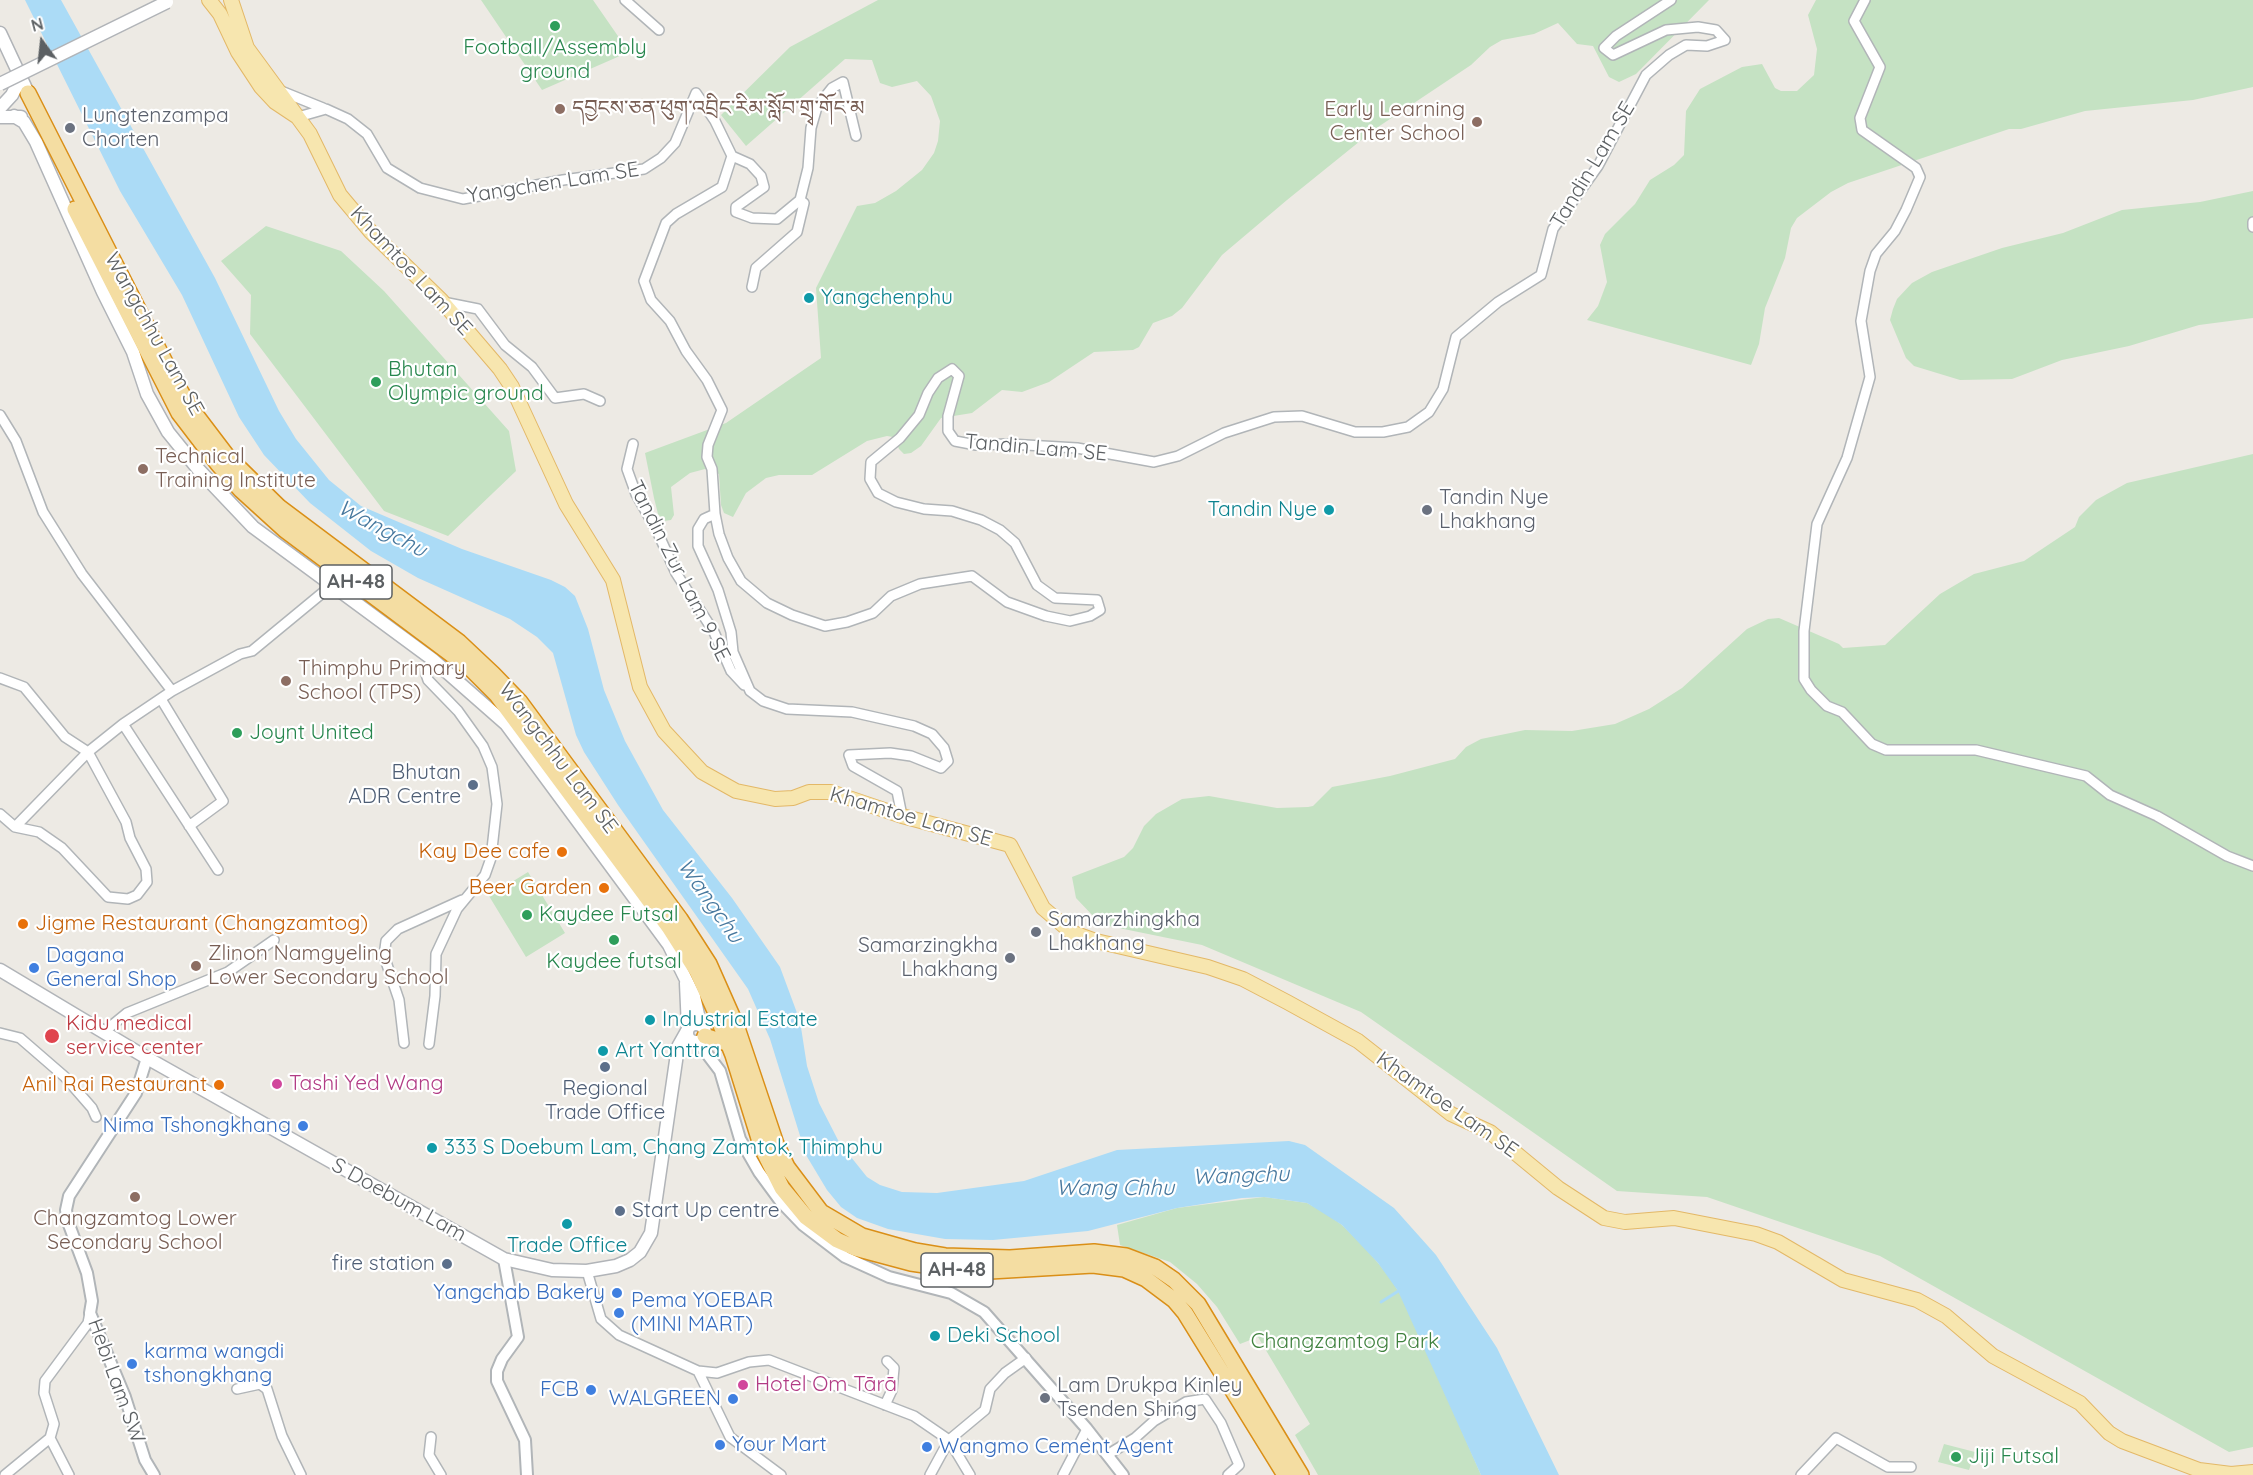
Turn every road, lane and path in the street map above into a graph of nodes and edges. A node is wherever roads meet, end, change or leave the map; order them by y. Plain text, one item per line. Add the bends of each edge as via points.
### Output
1 (209, 0) edge
2 (219, 0) edge
3 (231, 0) edge
4 (625, 0) edge
5 (1671, 0) edge
6 (1864, 0) edge
7 (171, 1) edge
8 (659, 30) dead end
9 (0, 33) edge
10 (21, 77) junction
11 (0, 84) edge
12 (279, 90) junction
13 (28, 93) junction
14 (0, 108) edge
15 (326, 109) junction
16 (14, 116) junction
17 (0, 117) edge
18 (298, 117) junction
19 (34, 125) junction
20 (856, 136) dead end
21 (732, 156) junction
22 (800, 200) junction
23 (2253, 222) edge
24 (2253, 227) edge
25 (752, 286) dead end
26 (443, 302) junction
27 (600, 401) dead end
28 (0, 415) edge
29 (633, 444) dead end
30 (715, 514) junction
31 (332, 585) junction
32 (432, 659) junction
33 (0, 678) edge
34 (172, 691) junction
35 (750, 691) junction
36 (160, 699) junction
37 (123, 724) junction
38 (88, 752) junction
39 (0, 814) edge
40 (902, 816) junction
41 (189, 826) junction
42 (15, 827) junction
43 (2253, 866) edge
44 (218, 870) dead end
45 (465, 899) junction
46 (274, 940) dead end
47 (0, 970) edge
48 (717, 1013) junction
49 (105, 1031) junction
50 (0, 1033) edge
51 (697, 1033) junction
52 (404, 1043) dead end
53 (429, 1044) dead end
54 (729, 1044) junction
55 (147, 1058) junction
56 (753, 1099) junction
57 (96, 1117) dead end
58 (504, 1259) junction
59 (587, 1271) junction
60 (90, 1313) junction
61 (1026, 1358) junction
62 (887, 1361) dead end
63 (698, 1371) junction
64 (237, 1389) dead end
65 (885, 1405) junction
66 (1088, 1430) junction
67 (431, 1437) dead end
68 (50, 1438) junction
69 (949, 1440) junction
70 (1107, 1455) junction
71 (1911, 1467) dead end
72 (2253, 1472) edge
73 (5, 1475) edge
74 (69, 1475) edge
75 (154, 1475) edge
76 (301, 1475) edge
77 (441, 1475) edge
78 (527, 1475) edge
79 (781, 1475) edge
80 (930, 1475) edge
81 (970, 1475) edge
82 (1063, 1475) edge
83 (1123, 1475) edge
84 (1228, 1475) edge
85 (1285, 1475) edge
86 (1301, 1475) edge
87 (1801, 1475) edge

1 - 2 main road
1 - 18 main road, Khamtoe Lam SE via 261,87 283,110
3 - 12 main road, Khamtoe Lam SE via 247,48
4 - 8 street
5 - 30 street, Tandin Lam SE via 1604,48 1613,55 1666,30 1698,27 1716,30 1725,40 1707,46 1686,45 1647,75 1598,166 1553,229 1541,275 1479,316 1456,337 1443,389 1429,412 1408,427 1355,432 1302,416 1274,417 1154,462 1077,448 975,445 955,441 948,431 959,376 952,369 938,378 919,415 900,438 871,462 870,478 878,493 896,502 961,514 1000,530 1015,543 1037,585 1055,598 1097,600 1100,610 1090,616 1070,621 1046,616 1007,602 972,576 920,584 891,596 873,613 825,626 767,603 741,581 728,558
6 - 43 street via 1854,21 1880,67 1860,118 1862,130 1916,168 1920,177 1895,231 1876,254 1870,271 1861,321 1870,377 1847,458 1817,524 1804,632 1804,678 1827,706 1842,712 1872,744 1886,750 1976,750 2086,776 2118,799
7 - 11 main road, bridge
9 - 10 main road
10 - 13 main road
10 - 14 main road
12 - 15 street
12 - 18 main road, Khamtoe Lam SE
13 - 19 highway, Wangchhu Lam SE
13 - 56 highway, Wangchhu Lam SE / AH-48 via 174,380 208,431 243,473 279,507 459,642 508,688 680,919 709,964 736,1025
15 - 18 street
15 - 21 street, Yangchen Lam SE via 348,119 374,143 387,168 420,188 451,197 476,198 563,180 644,170 675,143 696,93
16 - 17 main road
16 - 19 main road via 26,118
16 - 31 main road via 24,122 36,142 133,352 147,394 168,432 253,527
18 - 26 main road, Khamtoe Lam SE via 346,202
19 - 48 highway, Wangchhu Lam SE / AH-48 via 147,354 195,436 241,490 277,523 471,669 497,695 686,950
20 - 22 street via 843,82 832,88 817,108
21 - 22 street via 750,164 761,176 764,187 736,207 736,212 752,218 777,219
21 - 30 street via 722,187 666,223 644,281 651,300 670,321 722,410 707,457 712,469
22 - 25 street via 804,203 797,232 756,268
23 - 24 street
26 - 27 street via 477,309 505,345 532,367 555,398 584,394
26 - 40 main road, Khamtoe Lam SE via 512,387 566,504 613,580 640,687 664,731 684,755 719,783 736,791 776,799 831,792
28 - 34 street via 16,441 43,512 82,574
29 - 35 street, Tandin Zur Lam 9 SE via 627,470 636,494 676,573 714,632 731,671
30 - 35 street via 704,519 698,529 698,546 718,590 733,652
31 - 32 main road
31 - 34 street via 252,651
32 - 45 street via 426,674 428,680 478,738 492,767 496,787 491,858 485,875
32 - 51 main road via 506,724 669,945 694,996
33 - 38 street via 24,687 65,737
34 - 36 street
35 - 40 street via 763,701 787,709 852,712 932,734 944,748 948,761 941,768 911,756 849,754 853,766 897,791
36 - 37 street
36 - 41 street via 223,801
37 - 38 street
37 - 41 street
38 - 42 street
38 - 42 street via 121,809 130,838 146,868 147,882 137,895 128,899 108,897 62,848 39,832
39 - 42 street
40 - 72 main road, Khamtoe Lam SE via 1010,845 1043,908 1071,932 1243,979 1358,1041 1451,1114 1490,1132 1558,1188 1604,1218 1633,1222 1674,1218 1778,1242 1844,1280 1917,1300 1946,1316 1993,1356 2080,1403 2122,1441 2199,1470
41 - 44 street
45 - 52 street via 398,929 386,940 384,956 399,1000
45 - 53 street via 436,954
46 - 49 street via 228,972 127,1013
47 - 49 main road, S Doebum Lam
48 - 51 highway
48 - 54 highway, AH-48
49 - 55 main road, S Doebum Lam
50 - 57 street via 20,1038 65,1077
51 - 54 highway
51 - 59 main road, S Doebum Lam via 677,1059 651,1233 630,1260
51 - 61 street via 720,1071 740,1139 781,1202 803,1225 845,1257 889,1278 951,1293 984,1312
54 - 56 highway, AH-48
55 - 58 main road, S Doebum Lam
55 - 60 street, Hebi Lam SW via 136,1093 69,1196 68,1222 87,1274
56 - 85 highway, AH-48 via 762,1148 782,1188 806,1217 837,1240 884,1257 973,1272 1112,1266 1135,1273 1162,1290 1185,1313
56 - 86 highway, AH-48 via 803,1189 821,1212 862,1236 945,1256 1010,1258 1094,1252 1126,1256 1155,1267 1174,1280 1198,1304
58 - 59 main road, S Doebum Lam via 552,1270
58 - 78 street via 518,1336 502,1359 496,1381 521,1427
59 - 63 street via 602,1318 619,1335
60 - 68 street via 88,1323 45,1381 44,1393 54,1424
60 - 75 street, Hebi Lam SW via 125,1397 144,1460
61 - 66 street
61 - 69 street via 990,1389 985,1410
62 - 65 street via 894,1368 892,1390
63 - 65 street via 717,1372 770,1360
63 - 79 street via 730,1437
64 - 76 street via 260,1384 267,1389 282,1436
65 - 69 street via 914,1416
66 - 70 street
66 - 82 street
67 - 77 street via 429,1455
68 - 73 street
68 - 74 street
69 - 80 street
69 - 81 street
70 - 83 street
70 - 84 street via 1154,1420 1186,1402 1205,1399 1221,1423 1239,1465
71 - 87 street via 1888,1467 1836,1438

